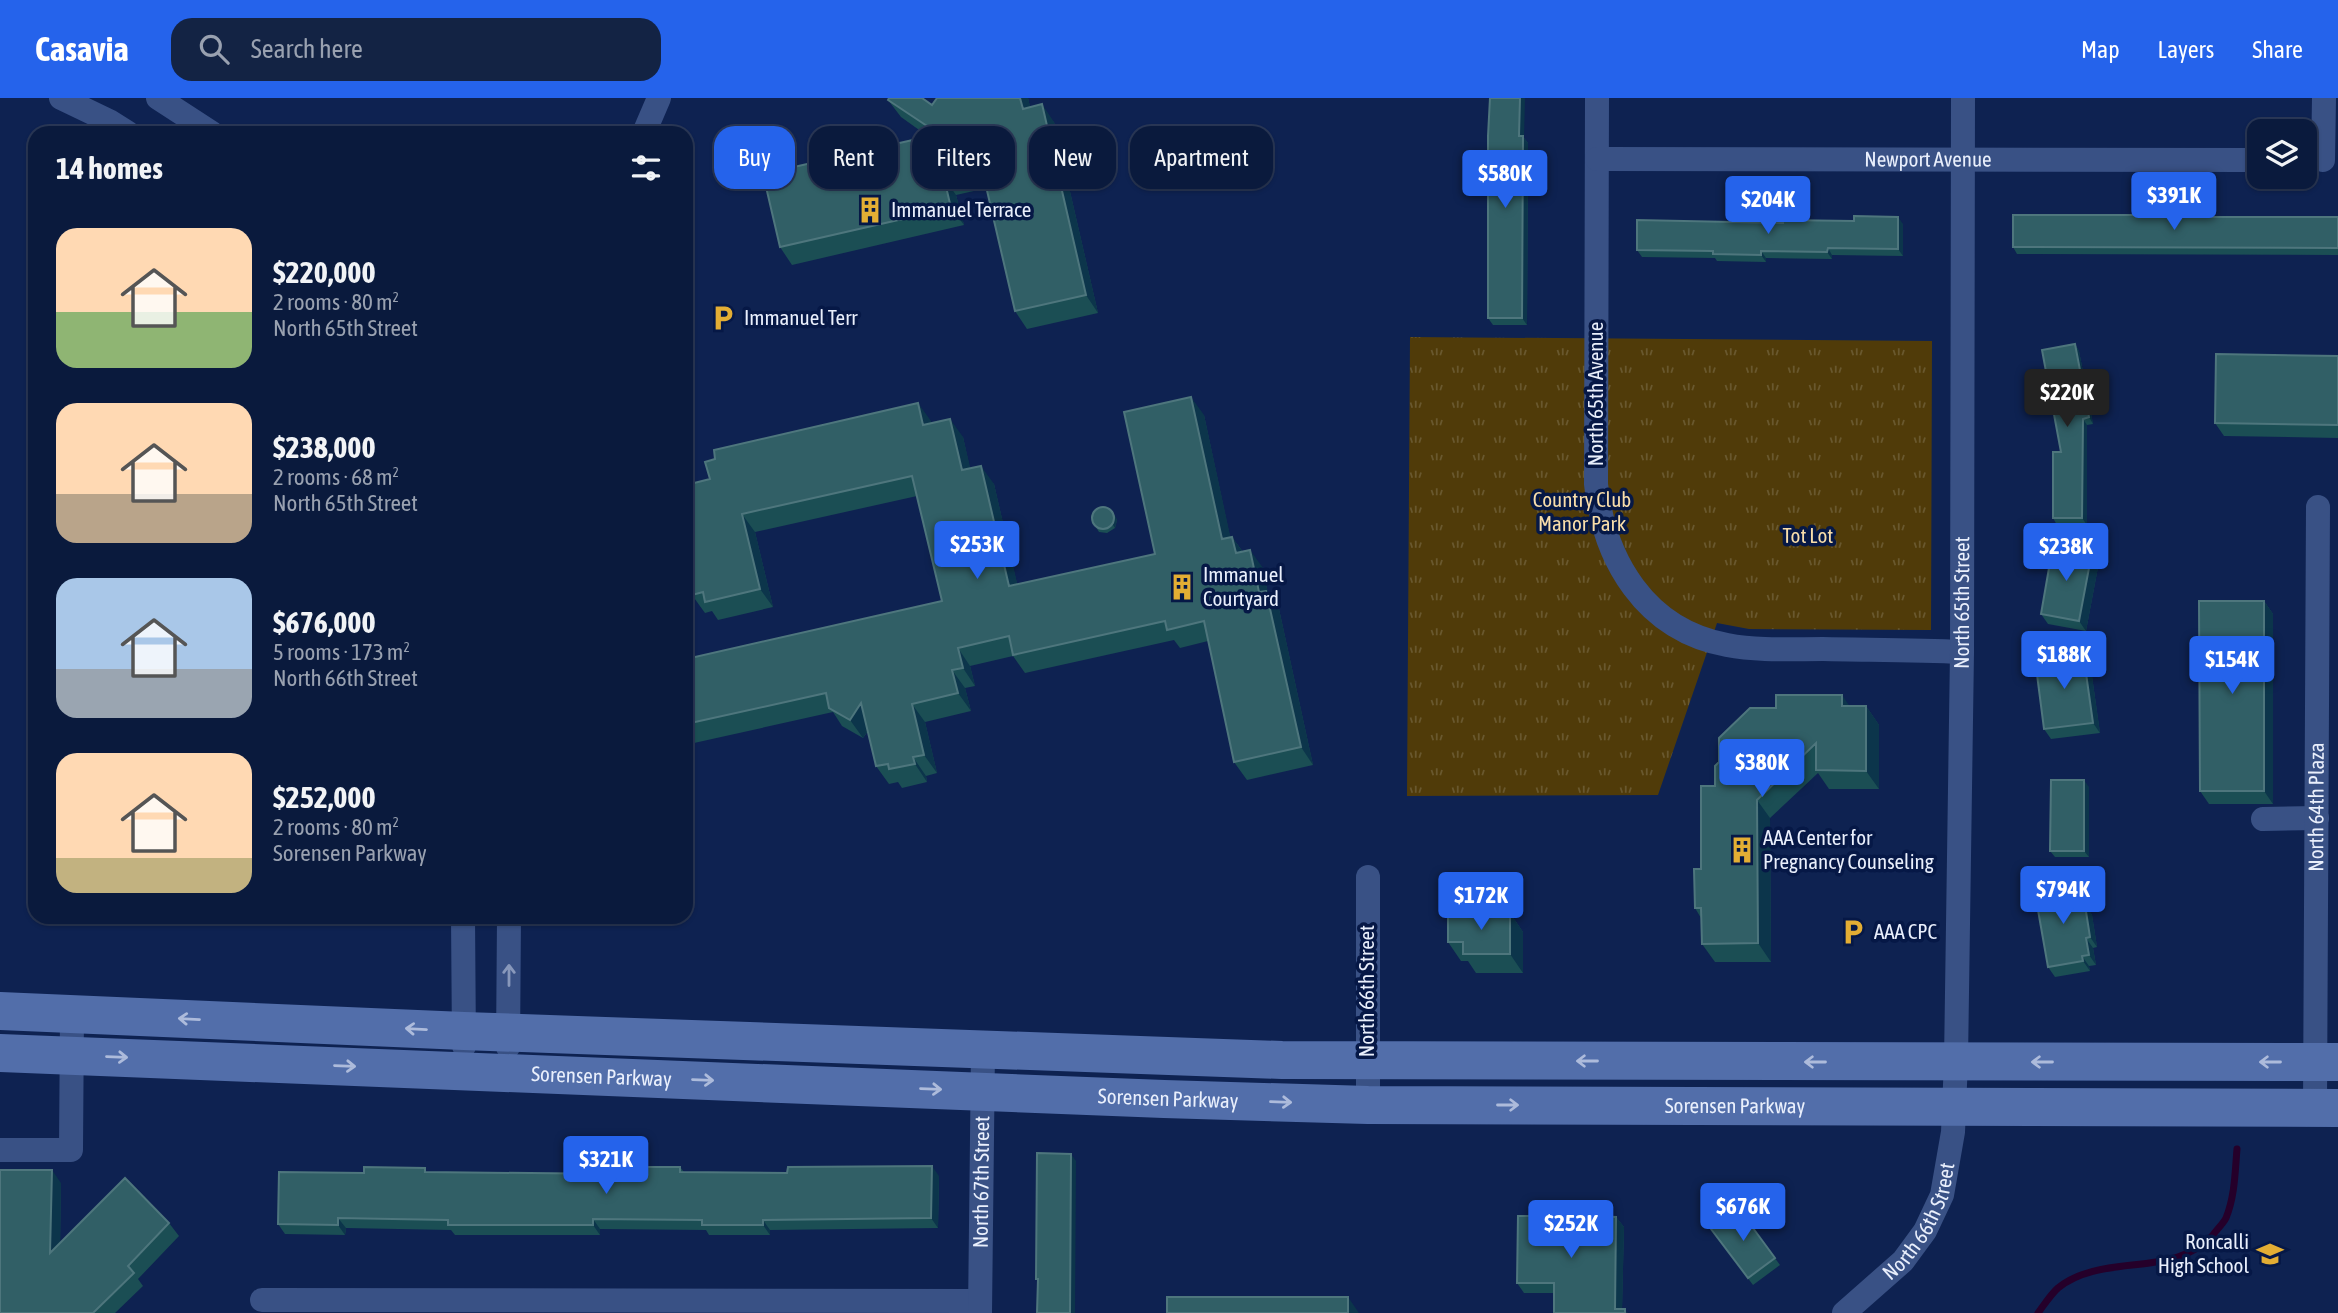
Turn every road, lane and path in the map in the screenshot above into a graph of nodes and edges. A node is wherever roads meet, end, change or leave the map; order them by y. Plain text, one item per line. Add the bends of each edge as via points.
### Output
1 (61, 98) edge
2 (158, 98) edge
3 (659, 98) edge
4 (1597, 98) edge
5 (1964, 98) edge
6 (2324, 98) edge
7 (117, 126) edge
8 (201, 126) edge
9 (648, 126) edge
10 (1597, 159) junction
11 (1963, 160) junction
12 (2247, 160) edge
13 (2322, 160) edge
14 (2318, 507) dead end
15 (1962, 652) junction
16 (2317, 818) junction
17 (2263, 819) dead end
18 (1368, 877) dead end
19 (463, 924) edge
20 (509, 924) edge
21 (0, 1011) edge
22 (72, 1014) junction
23 (464, 1031) junction
24 (509, 1033) junction
25 (983, 1050) junction
26 (0, 1053) edge
27 (71, 1056) junction
28 (1367, 1062) junction
29 (1956, 1062) junction
30 (2327, 1062) edge
31 (464, 1070) junction
32 (508, 1072) junction
33 (982, 1091) junction
34 (1368, 1105) junction
35 (1955, 1106) junction
36 (2327, 1108) edge
37 (0, 1150) edge
38 (262, 1300) dead end
39 (444, 1307) edge
40 (980, 1307) edge
41 (1844, 1313) edge

1 - 7 street
2 - 8 street
3 - 9 street
4 - 10 street, North 65th Avenue
5 - 11 street, North 65th Street
6 - 13 street
10 - 11 street, Newport Avenue
10 - 15 street, North 65th Avenue via 1596,484 1602,526 1631,585 1674,624 1727,645
11 - 12 street, Newport Avenue
11 - 15 street, North 65th Street
14 - 16 street, North 64th Plaza
15 - 29 street, North 65th Street
16 - 17 street
16 - 30 street, North 64th Plaza
18 - 28 street, North 66th Street
19 - 23 street
24 -> 20 street
21 - 22 main road, Sorensen Parkway
23 -> 22 main road, Sorensen Parkway
22 - 27 street
23 - 24 main road, Sorensen Parkway
23 - 31 street
24 - 25 main road, Sorensen Parkway
24 - 32 street
25 - 28 main road, Sorensen Parkway
25 - 33 street, North 67th Street
26 - 27 main road, Sorensen Parkway
27 -> 31 main road, Sorensen Parkway
27 - 37 street via 71,1150
29 -> 28 main road, Sorensen Parkway
28 - 34 street, North 66th Street
30 -> 29 main road, Sorensen Parkway
29 - 35 street, North 65th Street
30 - 36 street, North 64th Plaza
31 - 32 main road, Sorensen Parkway
32 -> 33 main road, Sorensen Parkway
33 -> 34 main road, Sorensen Parkway
33 - 40 street, North 67th Street
34 -> 35 main road, Sorensen Parkway
35 - 36 main road, Sorensen Parkway
35 - 41 street, North 66th Street via 1942,1195 1925,1231 1903,1261
38 - 39 street
39 - 40 street

